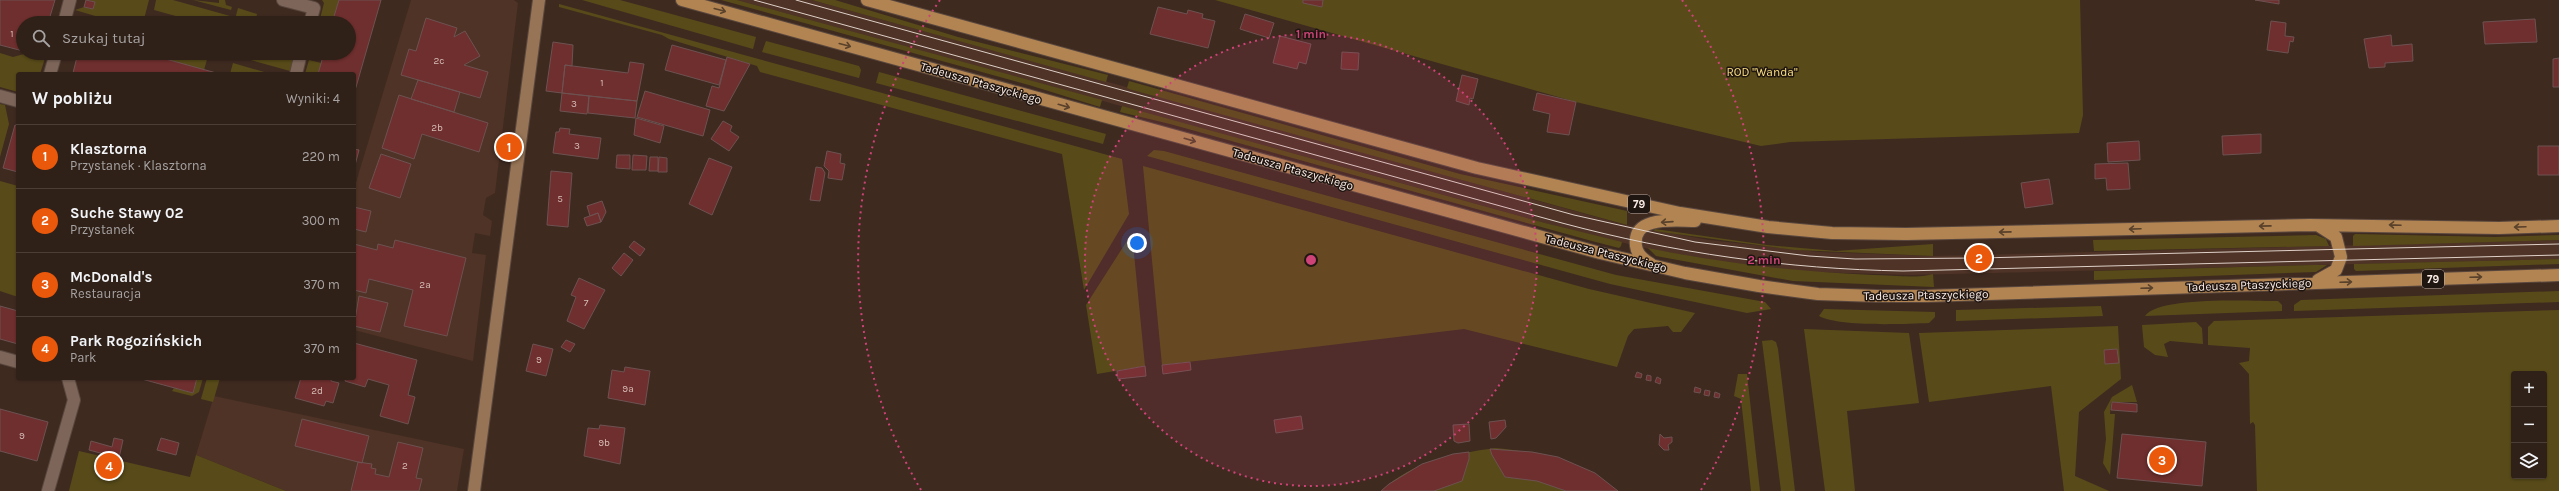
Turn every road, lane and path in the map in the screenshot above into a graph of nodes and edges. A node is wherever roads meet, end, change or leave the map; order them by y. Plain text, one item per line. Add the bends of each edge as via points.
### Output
1 (70, 0) edge
2 (283, 0) edge
3 (539, 0) edge
4 (682, 0) edge
5 (867, 0) edge
6 (66, 16) edge
7 (312, 16) edge
8 (54, 60) edge
9 (299, 60) edge
10 (51, 72) edge
11 (296, 72) edge
12 (0, 96) edge
13 (16, 100) edge
14 (1720, 220) junction
15 (2314, 225) junction
16 (2559, 226) edge
17 (1659, 267) junction
18 (2559, 275) edge
19 (2307, 283) junction
20 (0, 357) edge
21 (16, 361) edge
22 (69, 380) edge
23 (48, 491) edge
24 (474, 491) edge

1 - 6 street
2 - 7 street via 314,8
3 - 24 street
4 -> 17 main road, Tadeusza Ptaszyckiego / 79 via 1403,200
5 - 14 main road, 79 via 1434,157
8 - 10 street
9 - 11 street
12 - 13 street
15 -> 14 main road, 79 via 1874,234 1789,229
14 -> 17 main road via 1650,223 1641,227 1636,236 1637,251 1646,261
16 -> 15 main road, 79 via 2499,228
15 - 19 main road via 2328,230 2336,237 2340,245 2341,261 2334,273
17 -> 19 main road, Tadeusza Ptaszyckiego / 79 via 1789,290 1876,296
19 -> 18 main road, Tadeusza Ptaszyckiego / 79
20 - 21 street
22 - 23 street via 74,400

